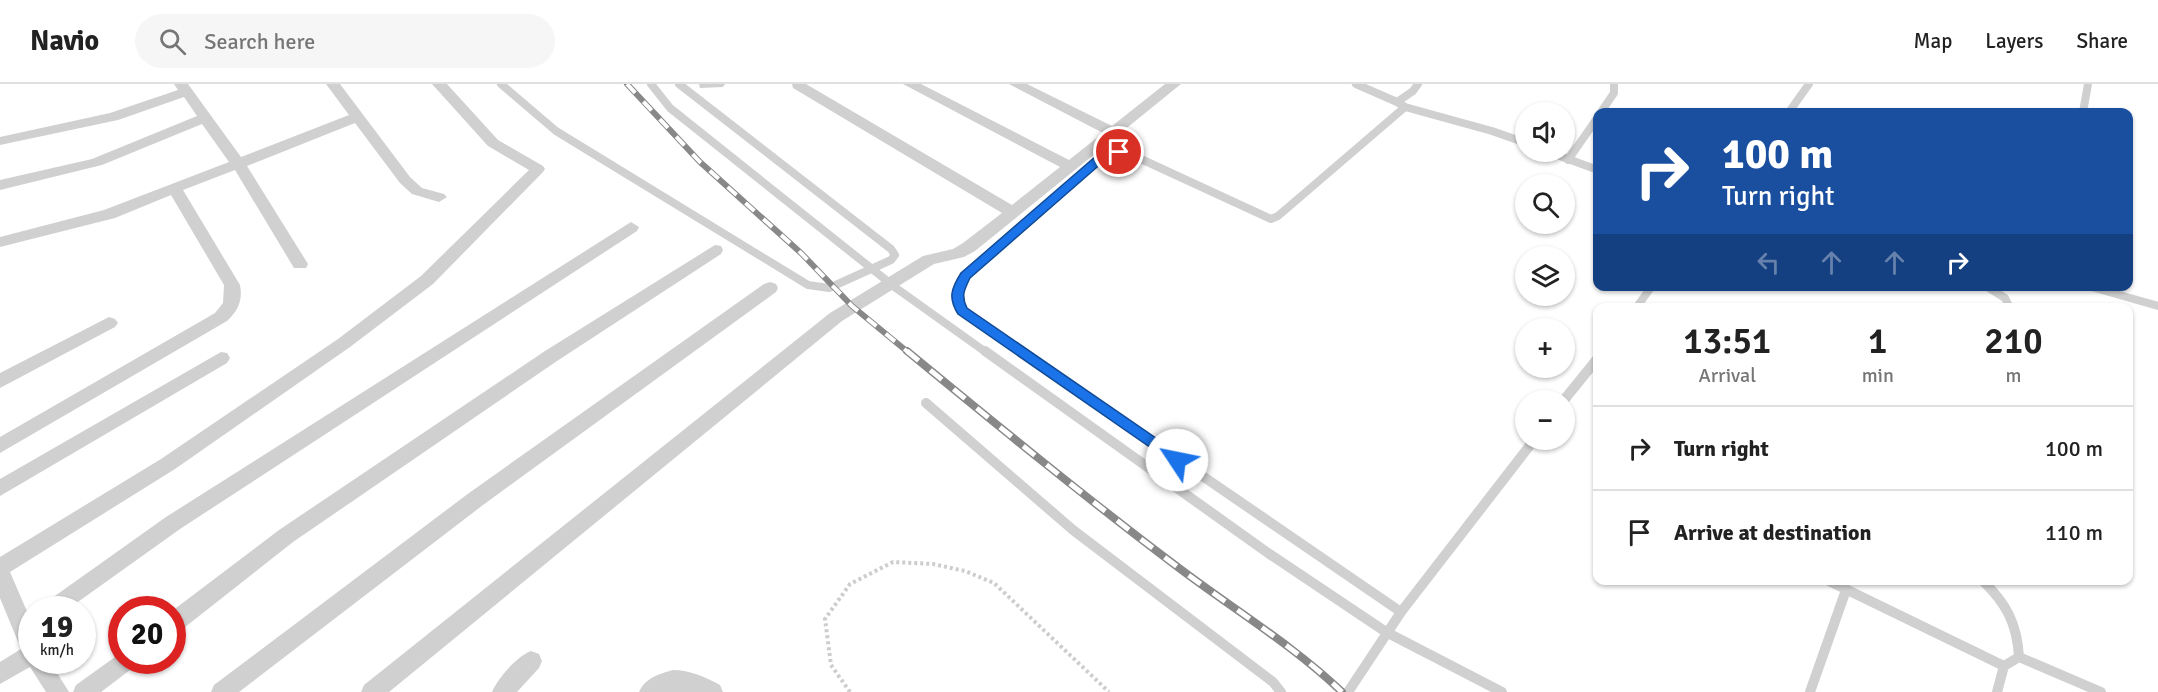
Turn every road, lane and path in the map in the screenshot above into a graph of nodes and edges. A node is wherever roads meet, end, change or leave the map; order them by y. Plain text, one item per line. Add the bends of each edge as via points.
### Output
1 (333, 84) edge
2 (439, 84) edge
3 (501, 84) edge
4 (651, 84) edge
5 (679, 84) edge
6 (798, 84) edge
7 (910, 84) edge
8 (1016, 84) edge
9 (1174, 84) edge
10 (1356, 84) edge
11 (1418, 84) edge
12 (1614, 84) edge
13 (1809, 84) edge
14 (2088, 84) edge
15 (183, 88) edge
16 (1401, 105) junction
17 (1603, 108) edge
18 (1792, 108) edge
19 (2084, 108) edge
20 (357, 117) junction
21 (204, 118) junction
22 (1593, 124) edge
23 (1112, 132) junction
24 (1515, 139) edge
25 (0, 141) edge
26 (1575, 150) edge
27 (237, 162) junction
28 (1574, 162) edge
29 (1069, 165) junction
30 (1593, 168) edge
31 (0, 185) edge
32 (175, 189) junction
33 (439, 197) dead end
34 (1012, 212) junction
35 (631, 227) dead end
36 (0, 242) edge
37 (715, 250) dead end
38 (300, 264) dead end
39 (770, 288) dead end
40 (1994, 291) edge
41 (2106, 291) edge
42 (2008, 303) edge
43 (2158, 306) edge
44 (109, 322) dead end
45 (221, 358) dead end
46 (1593, 364) edge
47 (0, 381) edge
48 (1572, 390) edge
49 (926, 403) dead end
50 (0, 446) edge
51 (1526, 450) edge
52 (0, 488) edge
53 (0, 568) edge
54 (1836, 585) edge
55 (1987, 585) edge
56 (3, 588) edge
57 (1846, 590) junction
58 (70, 596) edge
59 (18, 612) edge
60 (1401, 612) junction
61 (186, 613) edge
62 (1384, 636) junction
63 (2019, 657) junction
64 (531, 661) dead end
65 (18, 662) edge
66 (2004, 666) junction
67 (0, 674) edge
68 (46, 674) edge
69 (108, 674) edge
70 (58, 692) edge
71 (84, 692) edge
72 (222, 692) edge
73 (372, 692) edge
74 (503, 692) edge
75 (650, 692) edge
76 (712, 692) edge
77 (850, 692) edge
78 (1109, 692) edge
79 (1281, 692) edge
80 (1348, 692) edge
81 (1502, 692) edge
82 (1810, 692) edge
83 (1997, 692) edge
84 (2101, 692) edge

1 - 20 street
2 - 53 street via 493,143 538,169 427,280 344,343 168,464
3 - 5 lane via 555,132 808,285 829,288 891,260 895,255 891,249
4 - 62 lane, bridge via 670,108 896,288
6 - 34 street
7 - 29 street
8 - 23 street
9 - 23 street
10 - 16 lane
11 - 16 lane
12 - 17 lane via 1614,93
13 - 18 lane
14 - 19 lane
15 - 21 street
15 - 25 street via 113,117
16 - 24 lane
16 - 60 lane via 1271,219 1130,154 1110,152 965,276 957,292 962,311
20 - 27 street
20 - 33 street via 405,180 417,191
21 - 27 street
21 - 31 street via 97,162
22 - 26 lane
23 - 29 street
27 - 32 street
27 - 38 street
28 - 30 lane
29 - 34 street
32 - 36 street via 109,214
32 - 50 street via 232,285 231,308
34 - 73 street via 969,247 929,260 836,316
35 - 58 street via 173,523
37 - 61 street via 296,530
39 - 72 street via 476,499
40 - 42 lane
41 - 43 lane
44 - 47 street
45 - 52 street
46 - 48 lane
49 - 79 lane via 1073,530
51 - 60 lane
54 - 57 lane
55 - 63 lane via 2009,610 2019,632
56 - 59 street
57 - 66 lane
57 - 82 lane
60 - 62 lane
62 - 80 lane
62 - 81 lane
63 - 66 lane
63 - 84 lane
64 - 74 street
65 - 67 street
66 - 83 lane
68 - 70 street
69 - 71 street
75 - 76 street via 659,684 678,678
77 - 78 path via 831,666 825,619 850,584 893,562 965,571 994,583

